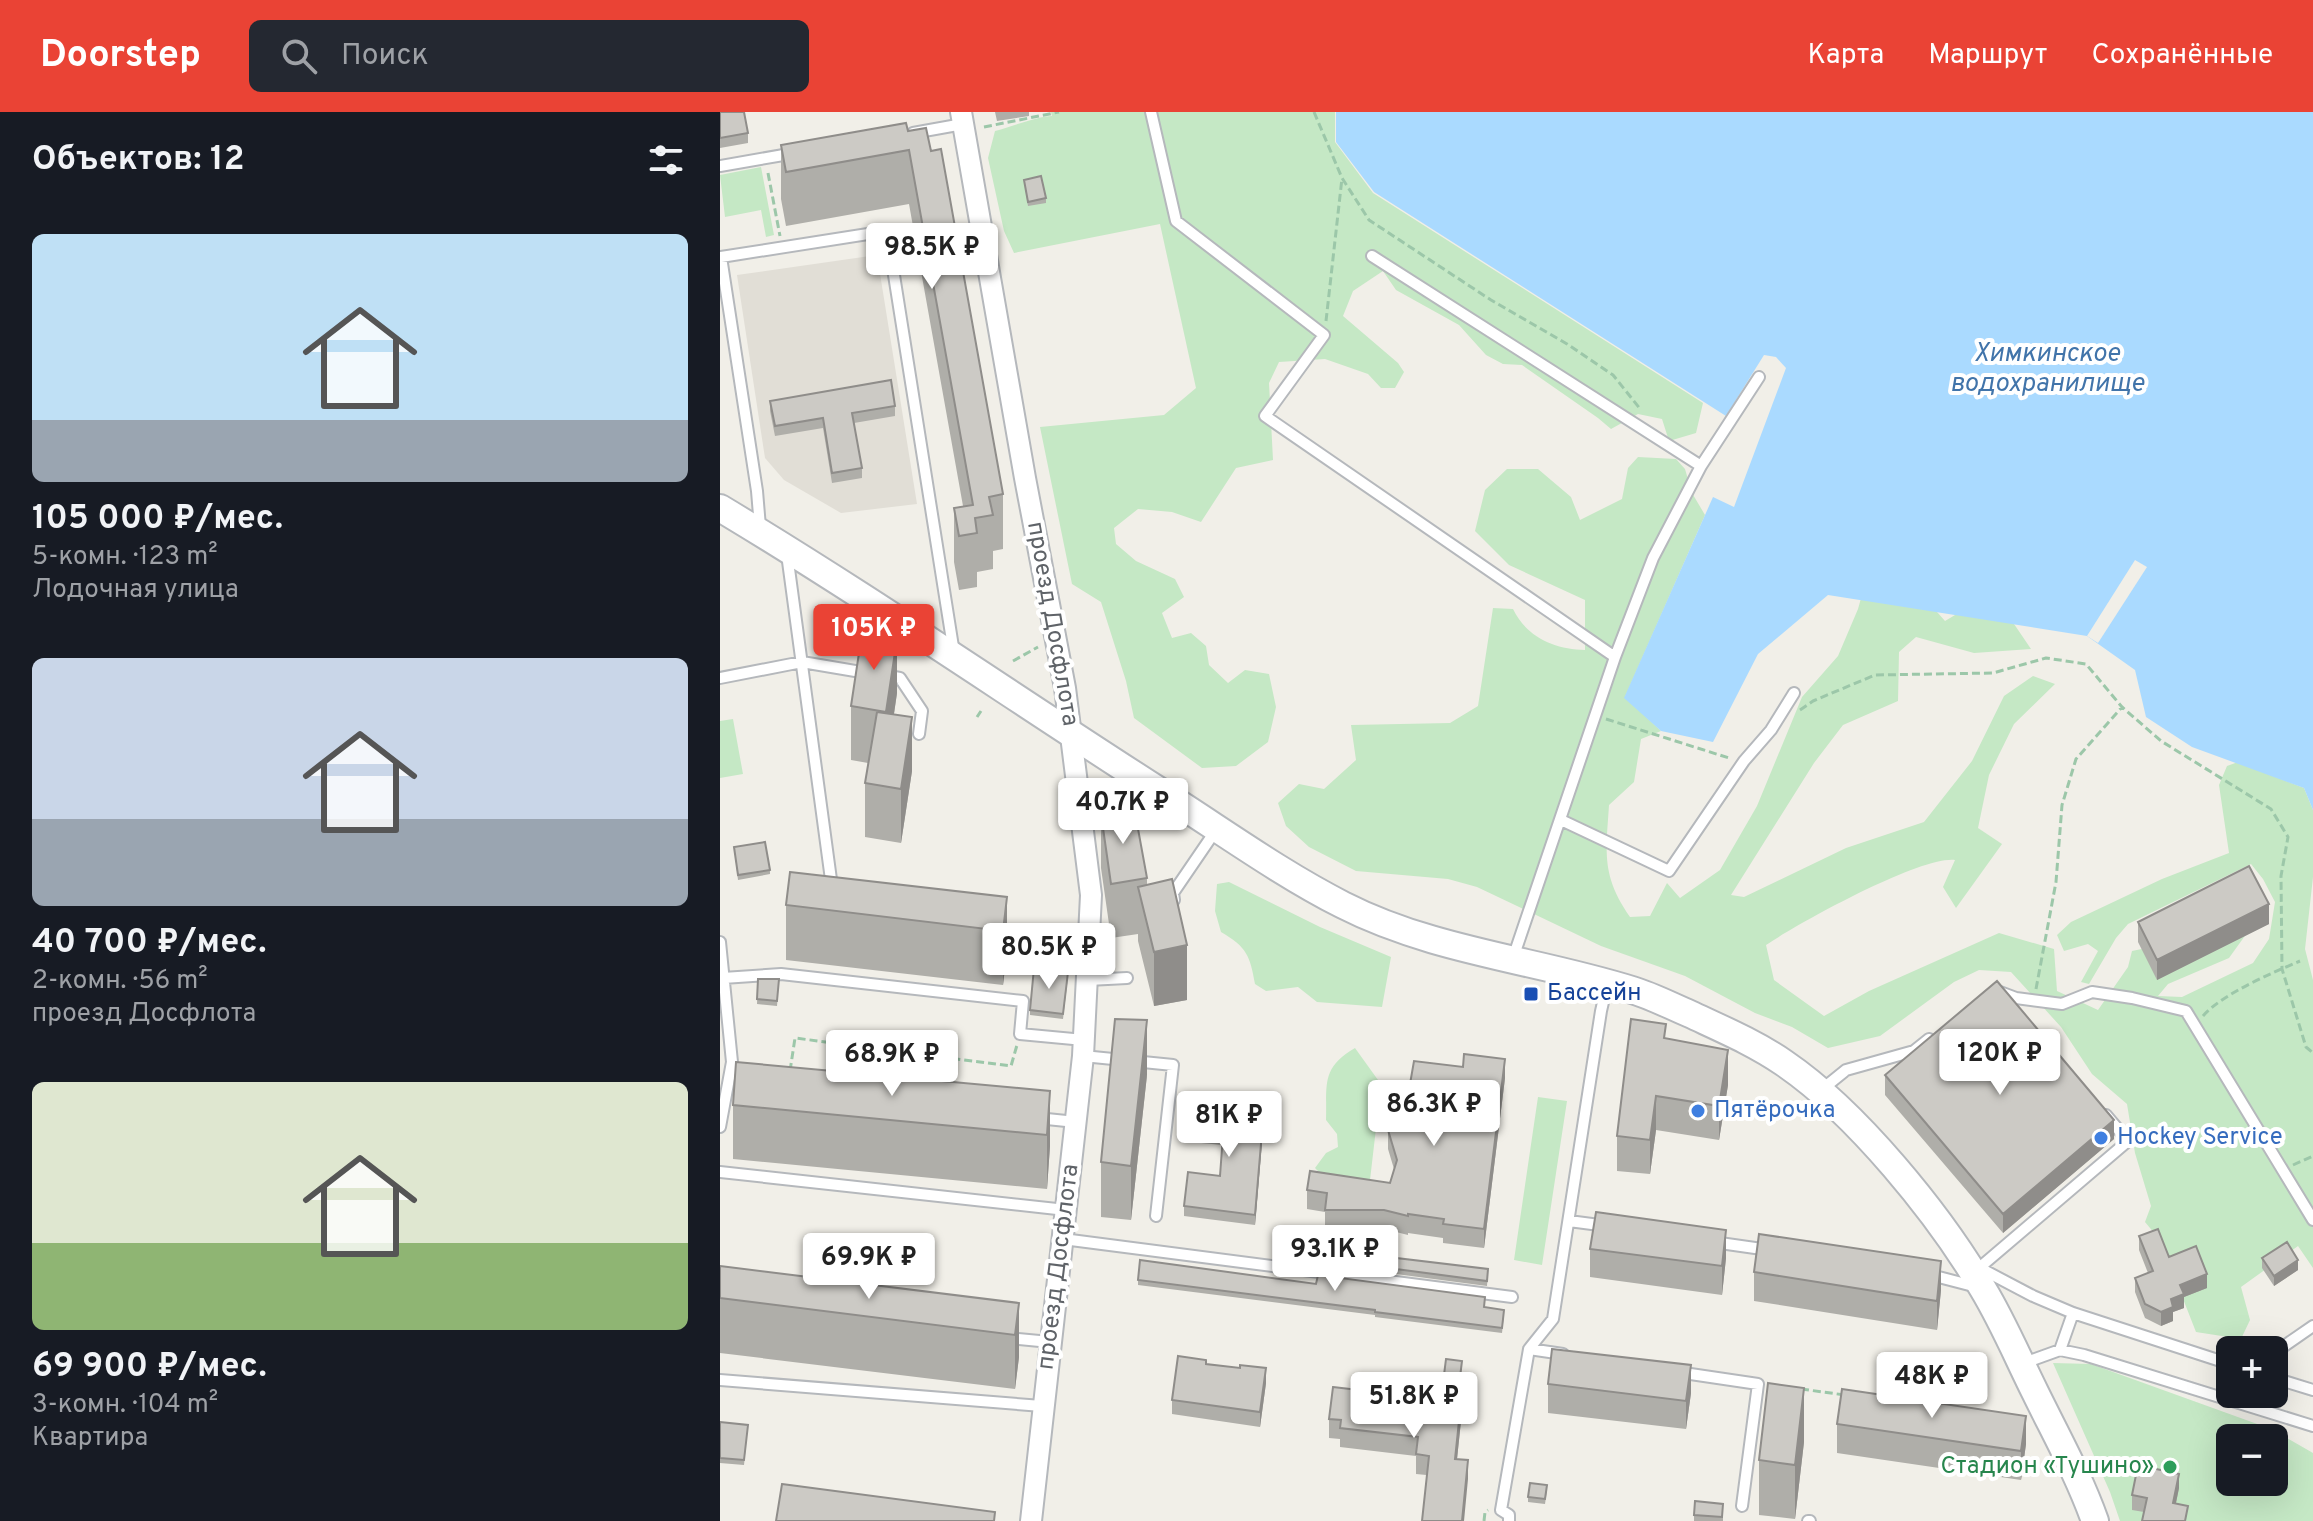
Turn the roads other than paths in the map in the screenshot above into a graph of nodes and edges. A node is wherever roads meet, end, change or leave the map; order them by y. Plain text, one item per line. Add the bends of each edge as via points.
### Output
1 (1151, 112) edge
2 (962, 118) edge
3 (905, 134) edge
4 (812, 150) edge
5 (720, 166) edge
6 (720, 256) edge
7 (1372, 256) dead end
8 (1759, 377) dead end
9 (1701, 466) junction
10 (720, 508) edge
11 (761, 532) junction
12 (786, 548) junction
13 (955, 655) junction
14 (1615, 657) junction
15 (802, 662) junction
16 (720, 678) edge
17 (1794, 693) dead end
18 (919, 734) dead end
19 (1072, 735) junction
20 (1561, 820) junction
21 (1218, 828) junction
22 (847, 889) edge
23 (1175, 906) edge
24 (720, 942) edge
25 (1512, 960) junction
26 (723, 978) junction
27 (1127, 978) dead end
28 (1088, 980) junction
29 (1608, 983) junction
30 (2000, 992) junction
31 (1987, 995) edge
32 (2020, 1015) edge
33 (1938, 1032) edge
34 (1084, 1048) junction
35 (729, 1084) junction
36 (744, 1086) edge
37 (1820, 1091) junction
38 (2098, 1106) edge
39 (1031, 1117) edge
40 (1076, 1122) junction
41 (720, 1127) edge
42 (720, 1172) edge
43 (1066, 1210) junction
44 (1156, 1216) dead end
45 (2313, 1220) edge
46 (1569, 1221) junction
47 (1615, 1227) edge
48 (1063, 1239) junction
49 (1707, 1241) edge
50 (1783, 1253) edge
51 (1975, 1272) junction
52 (1920, 1273) edge
53 (1512, 1297) dead end
54 (2073, 1313) junction
55 (2313, 1326) edge
56 (1003, 1337) edge
57 (1050, 1342) junction
58 (2288, 1343) edge
59 (1529, 1349) junction
60 (2060, 1350) junction
61 (1575, 1356) edge
62 (2216, 1359) edge
63 (2022, 1363) junction
64 (1666, 1370) edge
65 (720, 1380) edge
66 (2288, 1382) edge
67 (2313, 1390) edge
68 (2216, 1391) edge
69 (1042, 1406) junction
70 (2270, 1408) edge
71 (2313, 1426) edge
72 (1742, 1506) dead end
73 (1031, 1521) edge
74 (1509, 1521) edge
75 (2095, 1521) edge

1 - 14 lane via 1176,221 1324,335 1265,416
2 - 3 lane
2 - 19 street, проезд Досфлота
4 - 5 lane
6 - 11 lane
6 - 13 lane via 887,231
7 - 9 lane
8 - 9 lane
9 - 14 lane via 1653,558
10 - 11 street
11 - 12 street
12 - 13 street
12 - 15 lane
13 - 19 street
14 - 20 lane
15 - 16 lane
15 - 18 lane via 900,678 922,711
15 - 22 lane via 832,888
17 - 20 lane via 1669,871
19 - 21 street
19 - 28 street, проезд Досфлота via 1091,895
20 - 25 lane
21 - 23 lane via 1173,893
21 - 25 street via 1344,906 1398,929
24 - 26 lane
25 - 29 street
26 - 34 lane via 781,974 1023,1001 1020,1034
26 - 35 lane via 732,1062
27 - 28 lane
28 - 34 street, проезд Досфлота
29 - 37 street via 1738,1036
29 - 46 lane
30 - 31 lane
30 - 32 lane
30 - 45 lane via 2062,1004 2092,992 2186,1011
33 - 37 lane via 1914,1051 1846,1070
34 - 40 street, проезд Досфлота
34 - 44 lane via 1173,1065
35 - 36 lane
35 - 41 lane
37 - 51 street via 1888,1161
38 - 51 lane via 2128,1141
39 - 40 lane
40 - 43 street, проезд Досфлота
42 - 43 lane
43 - 48 street, проезд Досфлота
46 - 47 lane
46 - 59 lane via 1553,1319
48 - 53 lane
48 - 57 street, проезд Досфлота
49 - 50 lane
51 - 52 lane
51 - 54 lane
51 - 63 street
54 - 60 lane
54 - 62 lane
55 - 58 lane
56 - 57 lane
57 - 69 street, проезд Досфлота
59 - 61 lane
59 - 74 lane via 1501,1510
60 - 63 lane
60 - 68 lane
63 - 75 street
64 - 72 lane via 1758,1384
65 - 69 lane
66 - 67 lane
69 - 73 street, проезд Досфлота
70 - 71 lane

